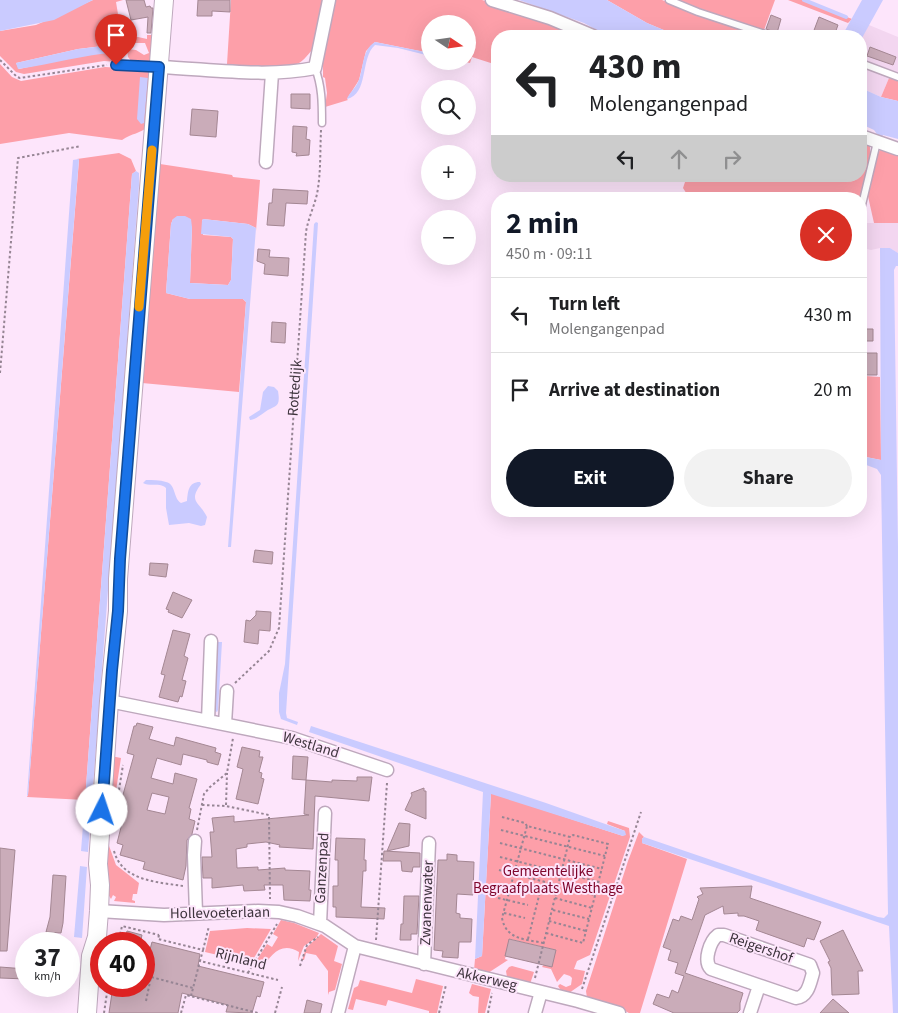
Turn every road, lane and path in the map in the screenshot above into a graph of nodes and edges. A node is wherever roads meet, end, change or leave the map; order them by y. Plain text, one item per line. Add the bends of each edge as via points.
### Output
1 (164, 0) edge
2 (329, 0) edge
3 (492, 0) edge
4 (669, 0) edge
5 (579, 30) edge
6 (753, 30) edge
7 (0, 60) edge
8 (116, 65) joint
9 (867, 65) edge
10 (159, 67) junction
11 (315, 68) junction
12 (272, 73) junction
13 (898, 77) edge
14 (322, 123) joint
15 (867, 138) edge
16 (877, 142) junction
17 (81, 146) dead end
18 (898, 149) edge
19 (266, 162) dead end
20 (865, 192) edge
21 (0, 373) edge
22 (211, 641) dead end
23 (227, 691) joint
24 (110, 701) junction
25 (208, 721) junction
26 (229, 725) junction
27 (123, 765) dead end
28 (387, 770) joint
29 (227, 773) junction
30 (118, 792) dead end
31 (202, 805) junction
32 (226, 806) junction
33 (641, 812) dead end
34 (325, 813) dead end
35 (502, 816) dead end
36 (527, 826) junction
37 (501, 830) dead end
38 (524, 836) junction
39 (570, 837) junction
40 (195, 842) joint
41 (429, 843) dead end
42 (500, 843) dead end
43 (113, 845) dead end
44 (568, 846) junction
45 (521, 848) junction
46 (605, 856) junction
47 (500, 857) dead end
48 (564, 860) junction
49 (517, 861) junction
50 (602, 869) junction
51 (499, 870) dead end
52 (561, 873) junction
53 (514, 874) junction
54 (599, 882) junction
55 (499, 884) dead end
56 (558, 885) junction
57 (511, 887) junction
58 (195, 888) junction
59 (541, 888) dead end
60 (530, 892) dead end
61 (596, 895) junction
62 (498, 898) dead end
63 (555, 898) junction
64 (507, 900) junction
65 (528, 905) dead end
66 (592, 908) junction
67 (552, 909) junction
68 (99, 911) junction
69 (277, 912) junction
70 (202, 913) junction
71 (504, 913) junction
72 (525, 918) dead end
73 (589, 919) junction
74 (549, 922) junction
75 (322, 925) junction
76 (586, 931) junction
77 (121, 932) edge
78 (147, 932) edge
79 (546, 933) junction
80 (155, 934) edge
81 (528, 940) junction
82 (543, 944) junction
83 (355, 946) junction
84 (203, 950) junction
85 (375, 952) junction
86 (200, 961) junction
87 (424, 964) junction
88 (300, 966) dead end
89 (248, 973) junction
90 (278, 980) dead end
91 (495, 981) junction
92 (446, 985) dead end
93 (759, 986) junction
94 (282, 987) dead end
95 (193, 988) junction
96 (536, 991) junction
97 (191, 996) junction
98 (106, 997) edge
99 (146, 1001) dead end
100 (578, 1001) junction
101 (87, 1013) edge
102 (104, 1013) edge
103 (181, 1013) edge
104 (258, 1013) edge
105 (275, 1013) edge
106 (338, 1013) edge
107 (439, 1013) edge
108 (488, 1013) edge
109 (535, 1013) edge
110 (619, 1013) edge
111 (750, 1013) edge

1 - 10 street
2 - 11 street
3 - 5 street
4 - 6 lane
7 - 8 path via 20,78
8 - 10 lane
9 - 13 lane
10 - 12 street
10 - 24 street
11 - 12 street
11 - 14 lane via 322,95
12 - 19 street
14 - 23 path, Rottedijk via 317,196 306,232 279,628 269,650
15 - 16 street
16 - 18 street
16 - 20 lane
17 - 21 path via 18,158
22 - 25 street
23 - 26 street
24 - 25 street, Westland
24 - 68 street via 98,864
25 - 26 street, Westland
26 - 28 street, Westland via 292,738
26 - 29 path
27 - 30 path
28 - 85 path
29 - 31 path via 204,794
29 - 32 path
31 - 32 path
31 - 40 path
32 - 69 path via 270,815
33 - 100 path
34 - 75 street, Ganzenpad
35 - 36 path via 525,822
36 - 38 path
36 - 39 path
37 - 38 path
38 - 44 path
38 - 45 path
39 - 44 path
39 - 46 path via 573,835 608,844
40 - 58 street
41 - 87 street, Zwanenwater
42 - 45 path
43 - 58 path via 117,861 137,878
44 - 46 path
44 - 48 path
45 - 48 path
45 - 49 path
46 - 50 path
47 - 49 path
48 - 50 path
48 - 52 path
49 - 52 path
49 - 53 path
50 - 54 path
51 - 53 path
52 - 54 path
52 - 56 path
53 - 56 path
53 - 57 path
54 - 61 path
55 - 57 path
56 - 61 path
56 - 63 path
57 - 60 path
57 - 64 path
58 - 70 street
59 - 81 path
61 - 66 path
62 - 64 path
63 - 66 path
63 - 67 path
64 - 65 path
64 - 71 path
66 - 73 path
67 - 73 path
67 - 74 path
68 - 70 street, Hollevoeterlaan via 164,915
68 - 101 street via 97,937 91,956
69 - 70 street, Hollevoeterlaan
69 - 75 street, Hollevoeterlaan
69 - 89 path
70 - 84 path via 209,926
71 - 72 path
71 - 81 path via 503,924 508,933
73 - 76 path
74 - 76 path
74 - 79 path
75 - 83 street, Hollevoeterlaan
75 - 88 path via 317,938 307,945
76 - 79 path via 584,943
77 - 78 path, Rijnland via 122,926
79 - 82 path
80 - 84 path, Rijnland via 159,935 158,939
81 - 82 path
82 - 96 path
83 - 85 street, Akkerweg
83 - 106 street
84 - 86 path, Rijnland
85 - 87 street, Akkerweg
86 - 89 path, Rijnland
86 - 95 path
87 - 91 street, Akkerweg
89 - 90 path, Rijnland
91 - 96 street, Akkerweg
91 - 108 path
92 - 107 path
93 - 93 street, Reigershof via 800,998 806,993 813,970 808,964 733,938 716,937 707,959 709,967
93 - 111 street
94 - 105 path
95 - 97 path
95 - 99 path via 150,977
96 - 100 street, Akkerweg
96 - 109 street
97 - 103 path via 186,995
97 - 104 path
98 - 102 path
100 - 110 street, Akkerweg

